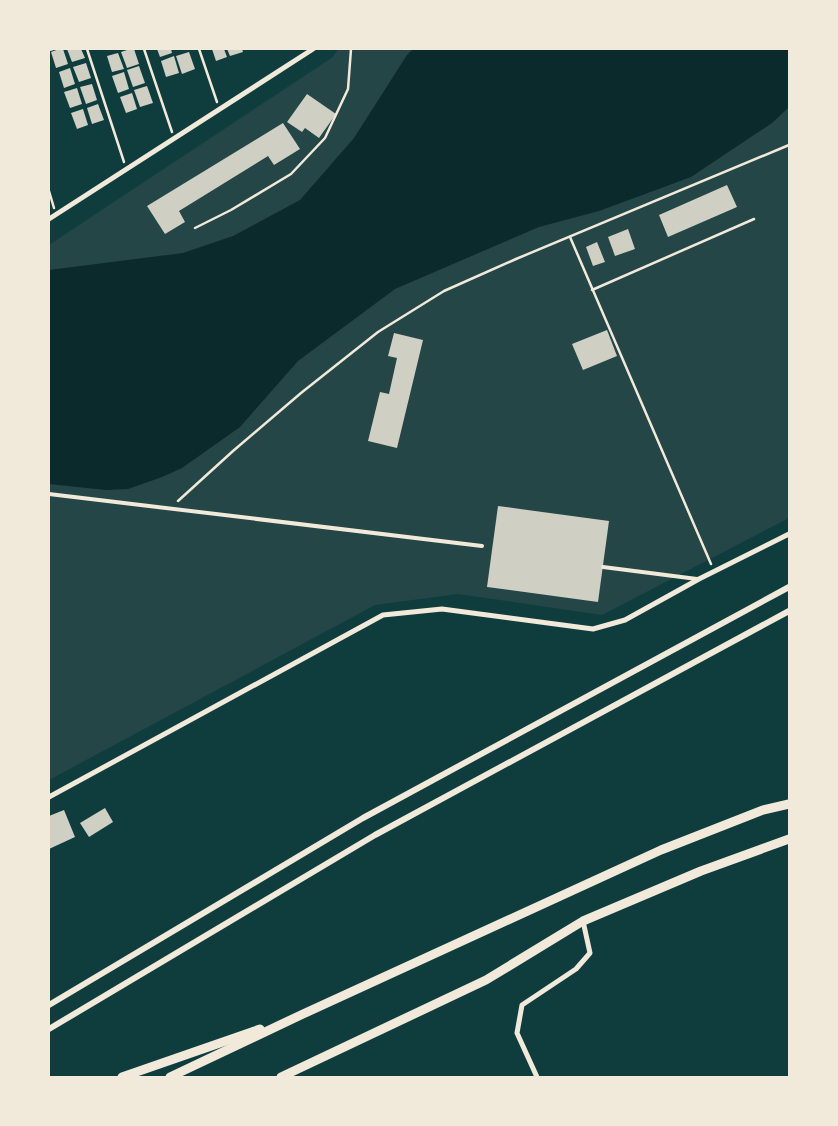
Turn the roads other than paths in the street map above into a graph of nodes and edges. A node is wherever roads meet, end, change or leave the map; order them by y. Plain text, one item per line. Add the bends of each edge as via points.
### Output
1 (313, 49) edge
2 (49, 219) edge
3 (49, 494) edge
4 (789, 534) edge
5 (482, 546) dead end
6 (603, 567) dead end
7 (699, 580) junction
8 (789, 587) edge
9 (789, 611) edge
10 (49, 796) edge
11 (789, 804) edge
12 (789, 839) edge
13 (583, 921) junction
14 (49, 1005) edge
15 (303, 1014) junction
16 (49, 1028) edge
17 (122, 1077) edge
18 (170, 1077) edge
19 (281, 1077) edge
20 (537, 1077) edge

1 - 2 street
3 - 5 street
4 - 7 street
6 - 7 street
7 - 10 street via 625,620 593,629 442,608 383,615
8 - 14 street via 363,818
9 - 16 street via 375,835
11 - 15 highway via 763,810 661,850
12 - 13 highway via 701,871
13 - 19 highway via 486,980
13 - 20 street via 590,953 576,969 522,1005 517,1033
15 - 17 highway
15 - 18 highway

